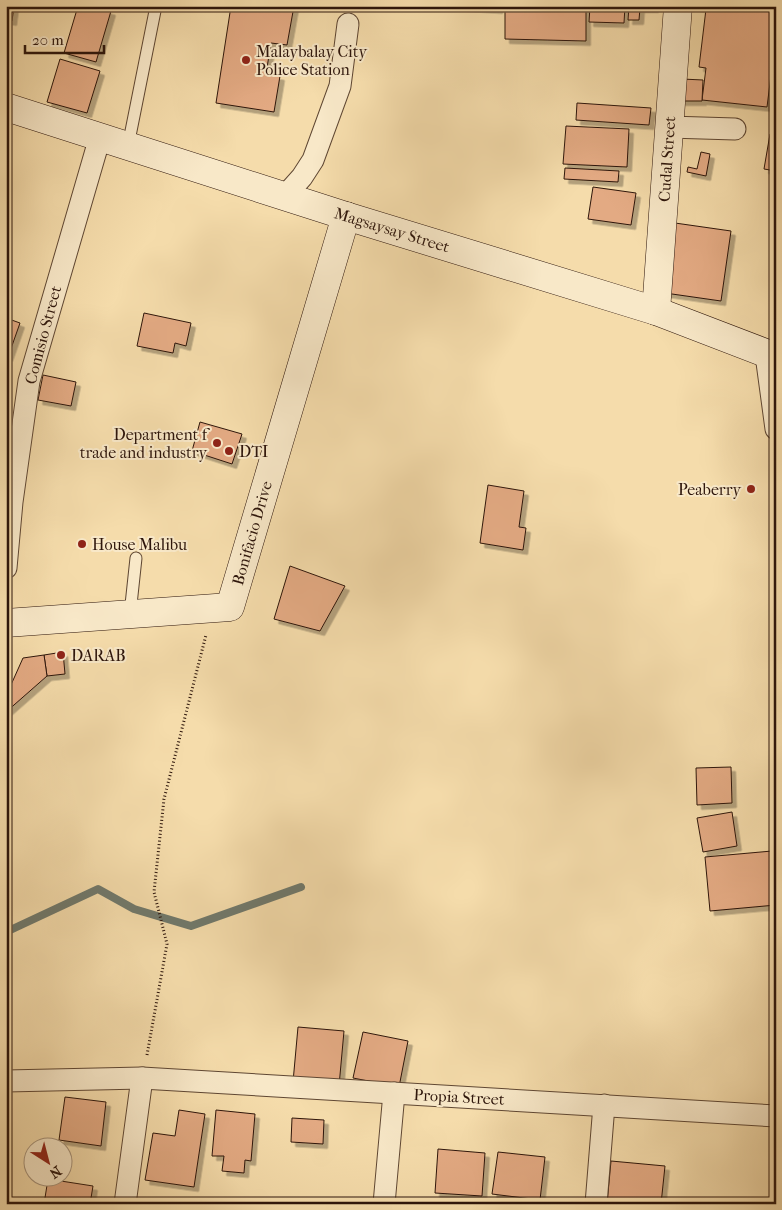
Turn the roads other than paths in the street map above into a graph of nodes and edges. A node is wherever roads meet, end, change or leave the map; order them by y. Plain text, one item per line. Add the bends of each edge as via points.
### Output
1 (156, 6) edge
2 (678, 6) edge
3 (348, 24) dead end
4 (6, 107) edge
5 (669, 127) junction
6 (735, 128) dead end
7 (100, 137) junction
8 (128, 146) junction
9 (285, 196) junction
10 (346, 216) junction
11 (656, 311) junction
12 (771, 356) edge
13 (776, 429) edge
14 (136, 558) dead end
15 (6, 568) edge
16 (130, 614) junction
17 (6, 623) edge
18 (142, 1078) junction
19 (6, 1081) edge
20 (394, 1093) junction
21 (604, 1105) junction
22 (776, 1116) edge
23 (125, 1204) edge
24 (384, 1204) edge
25 (596, 1204) edge

1 - 8 lane
2 - 5 street, Cudal Street
3 - 9 street via 340,86 316,151 302,177
4 - 7 street, Magsaysay Street
5 - 6 street
5 - 11 street, Cudal Street
7 - 8 street, Magsaysay Street
7 - 15 street, Comisio Street via 29,381
8 - 9 street, Magsaysay Street
9 - 10 street, Magsaysay Street
10 - 11 street, Magsaysay Street
10 - 16 street, Bonifacio Drive via 230,607
11 - 12 street, Magsaysay Street
12 - 13 street
14 - 16 lane
16 - 17 street, Bonifacio Drive
18 - 19 street, Propia Street
18 - 20 street, Propia Street
18 - 23 street
20 - 21 street, Propia Street
20 - 24 street
21 - 22 street, Propia Street
21 - 25 street

